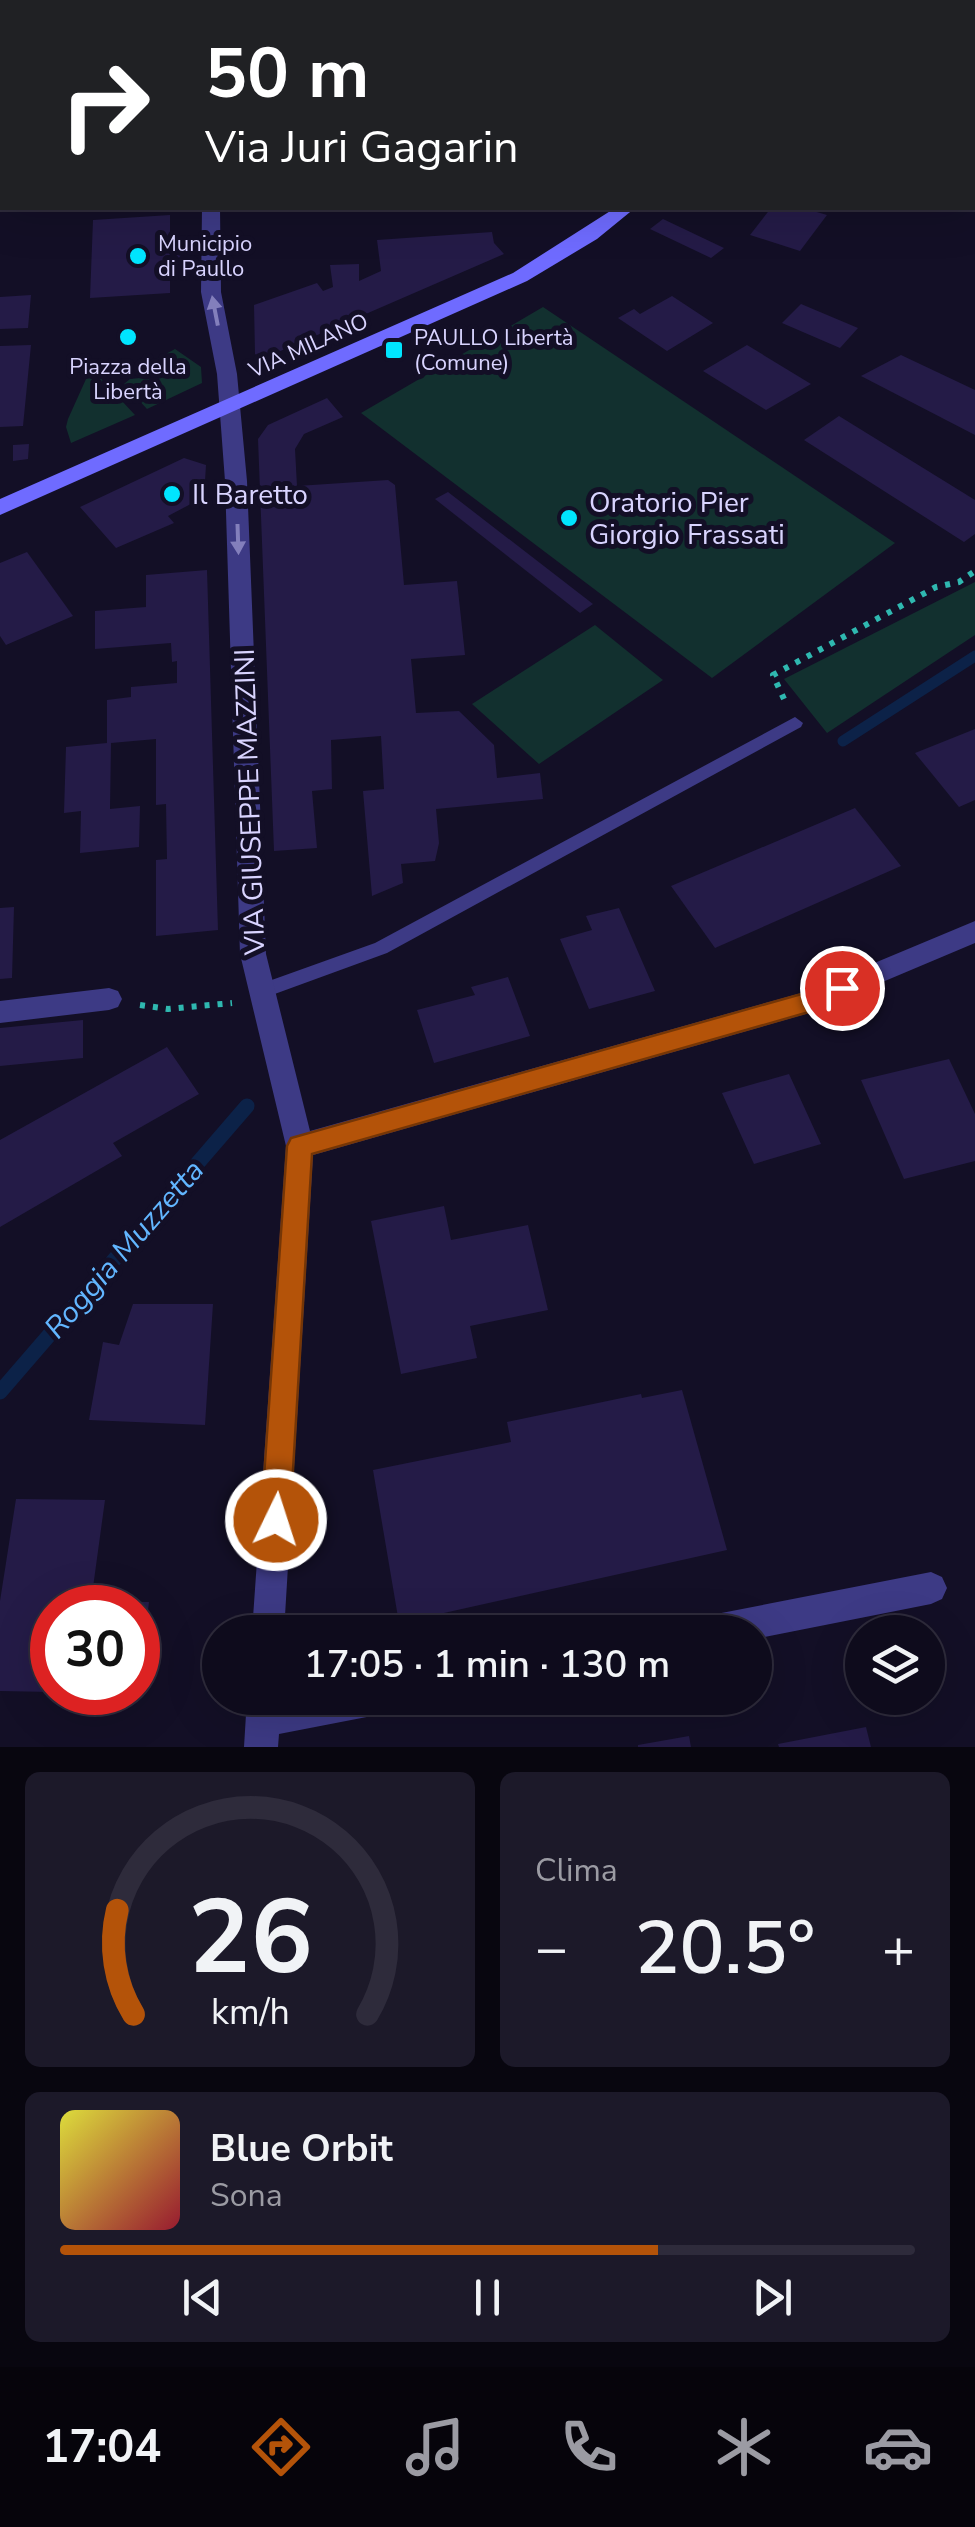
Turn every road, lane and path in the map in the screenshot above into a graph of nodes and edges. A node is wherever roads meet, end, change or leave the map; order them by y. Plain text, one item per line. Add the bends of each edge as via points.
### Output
1 (211, 210) edge
2 (623, 210) edge
3 (230, 407) junction
4 (0, 508) edge
5 (975, 571) edge
6 (796, 723) joint
7 (975, 932) edge
8 (260, 991) junction
9 (109, 1000) joint
10 (0, 1012) edge
11 (300, 1146) junction
12 (932, 1588) dead end
13 (269, 1615) edge
14 (772, 1619) edge
15 (296, 1715) edge
16 (262, 1722) edge

3 -> 1 street, VIA GIUSEPPE MAZZINI via 211,292
2 - 3 street, VIA MILANO via 520,276
3 - 4 street, VIA MILANO
3 -> 8 street, VIA GIUSEPPE MAZZINI via 250,916
5 - 6 path via 773,675
6 - 8 lane via 381,948
7 - 11 street via 809,1002
8 - 9 path via 224,1006 168,1009
8 - 11 street, VIA GIUSEPPE MAZZINI
9 - 10 street
11 - 13 street, VIA GIUSEPPE MAZZINI
12 - 14 street
15 - 16 street

